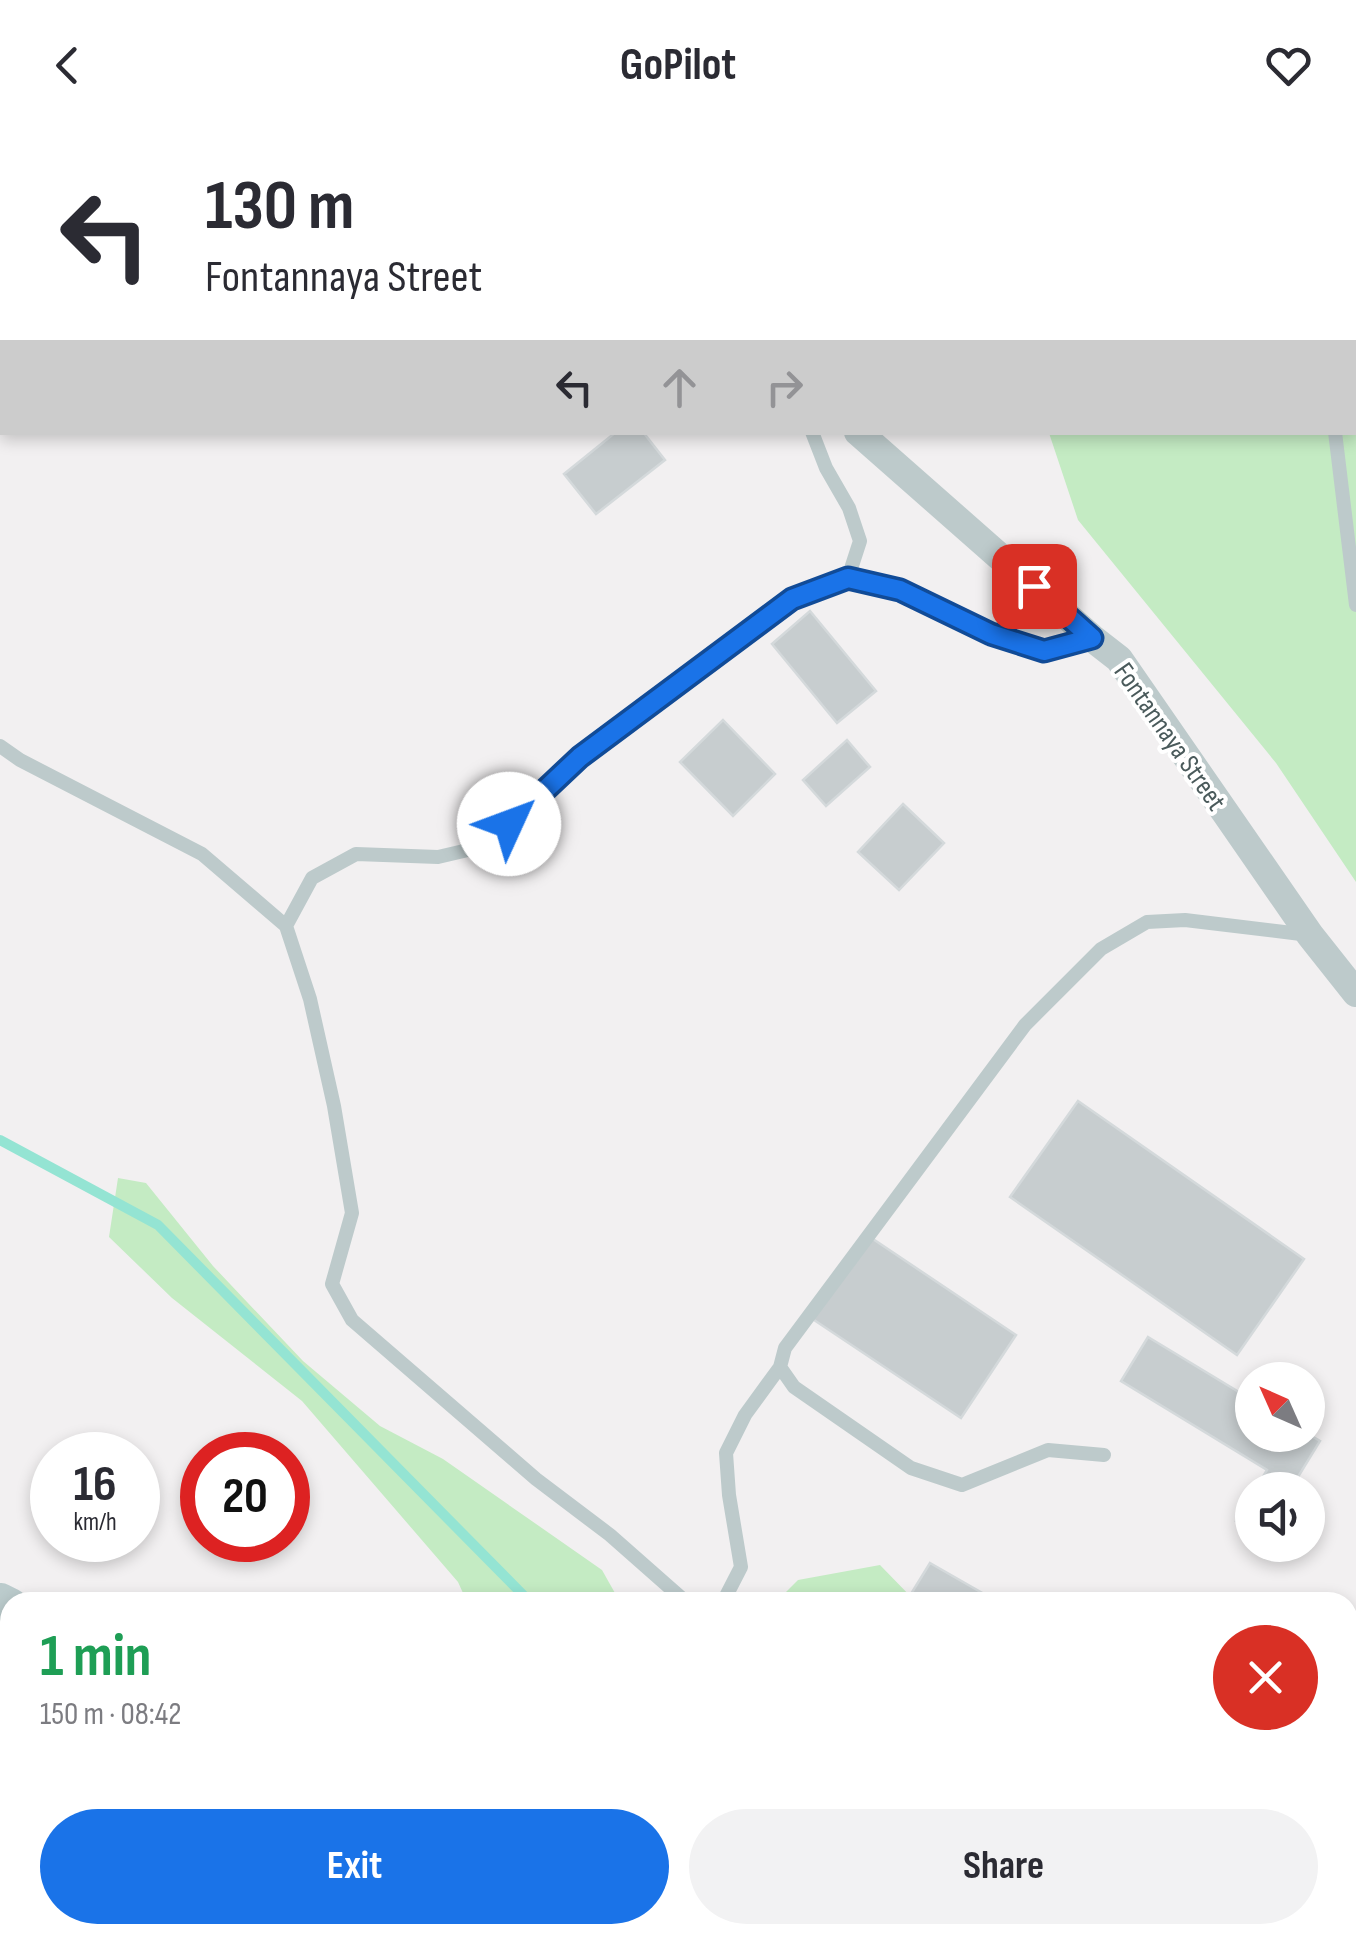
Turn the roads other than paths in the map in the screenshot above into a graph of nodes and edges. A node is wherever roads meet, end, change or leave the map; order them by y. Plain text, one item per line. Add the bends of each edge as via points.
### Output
1 (813, 435) edge
2 (861, 435) edge
3 (1335, 435) edge
4 (848, 578) junction
5 (1356, 605) edge
6 (1092, 638) junction
7 (0, 746) edge
8 (286, 926) junction
9 (1310, 935) junction
10 (1356, 993) edge
11 (780, 1366) junction
12 (1104, 1455) dead end
13 (675, 1592) edge
14 (728, 1592) edge

1 - 4 lane via 860,542
2 - 6 street, Fontannaya Street
3 - 5 lane
4 - 6 lane via 900,590 991,634 1044,651
4 - 8 lane via 792,599 707,661 580,757 485,846 438,857 356,854 312,878
6 - 9 street, Fontannaya Street via 1119,659
7 - 8 lane via 202,854
8 - 13 lane via 310,999 352,1213 332,1284 352,1320
9 - 10 street, Fontannaya Street
9 - 11 lane via 1186,920 1147,922 1101,949 1025,1026 785,1348
11 - 12 lane via 794,1387 911,1468 962,1485 1048,1450
11 - 14 lane via 726,1453 740,1567

